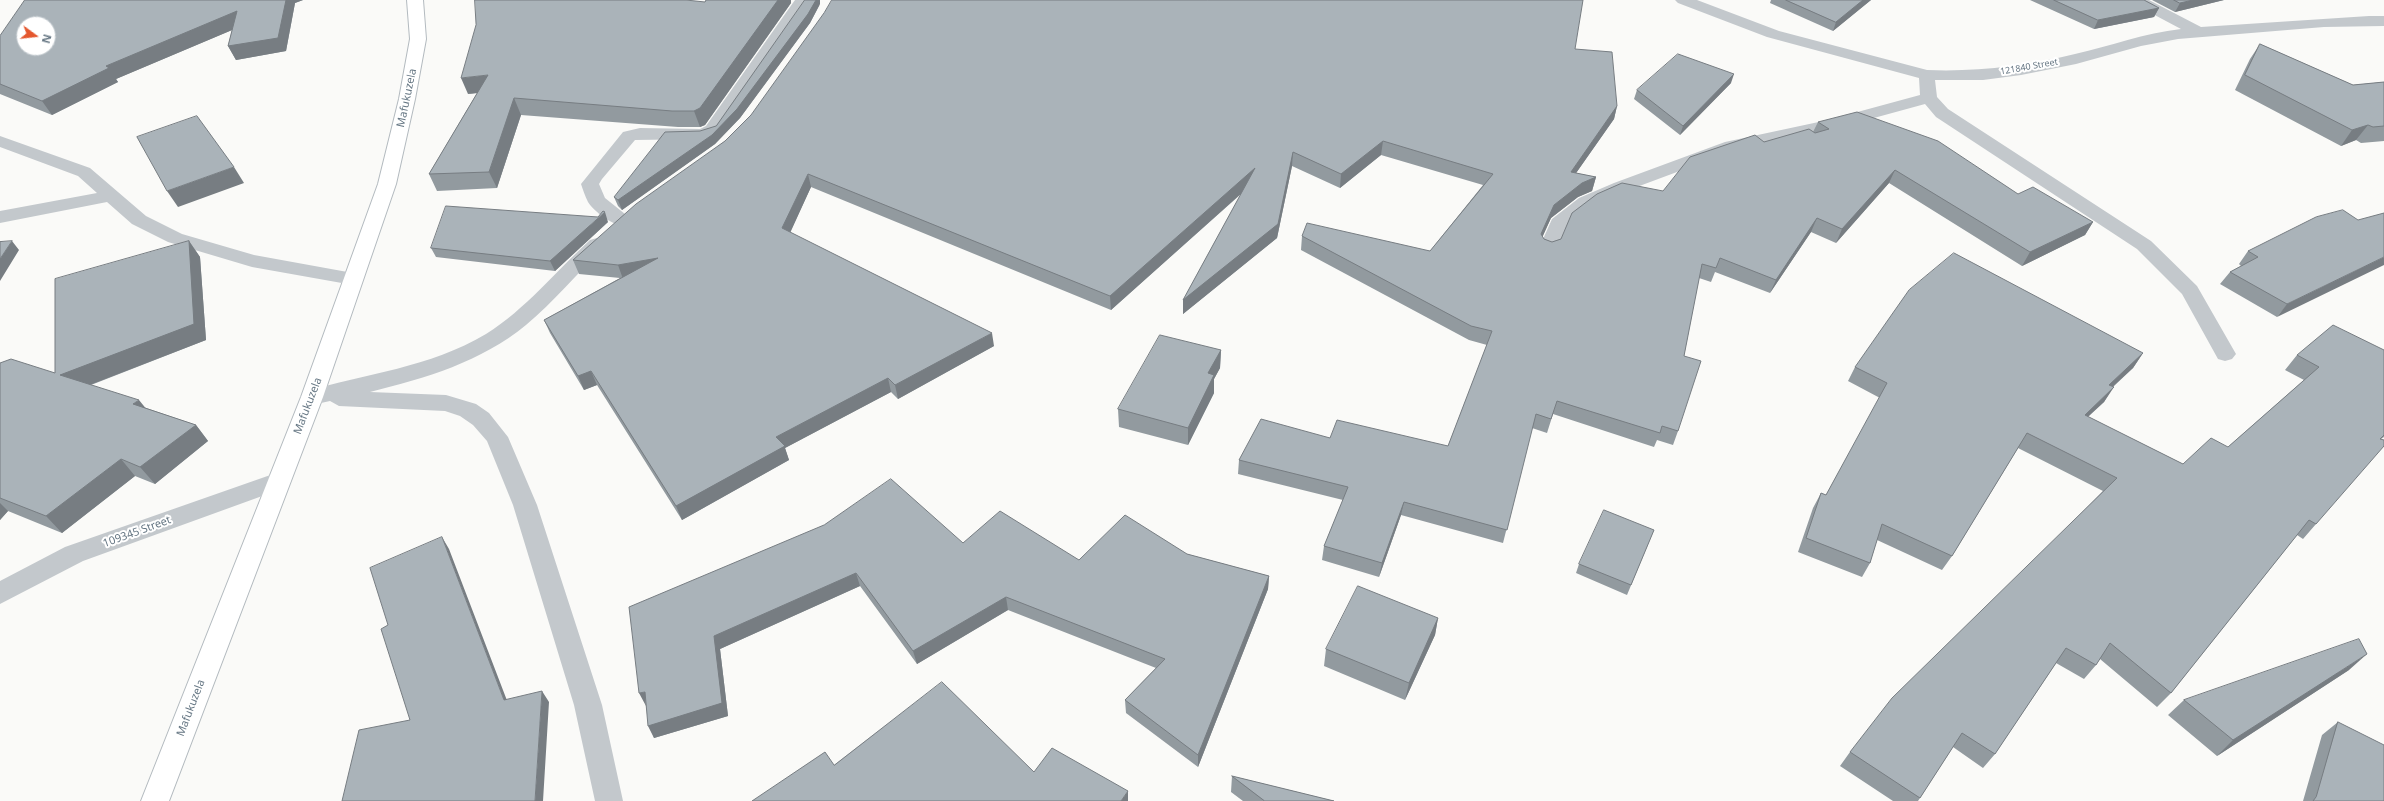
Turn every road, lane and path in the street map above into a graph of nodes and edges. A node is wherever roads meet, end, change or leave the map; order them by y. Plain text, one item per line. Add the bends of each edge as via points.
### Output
1 (415, 0) edge
2 (803, 0) edge
3 (1682, 0) edge
4 (2137, 0) edge
5 (2384, 21) edge
6 (2197, 31) junction
7 (1927, 74) junction
8 (1929, 98) junction
9 (0, 141) edge
10 (110, 196) junction
11 (0, 217) edge
12 (1549, 248) edge
13 (354, 279) junction
14 (2225, 354) dead end
15 (312, 397) junction
16 (279, 481) junction
17 (0, 594) edge
18 (155, 801) edge
19 (609, 801) edge

1 - 13 main road, Mafukuzela via 418,39 407,99 387,184
2 - 15 street via 712,130 703,134 640,133 628,136 590,184 597,201 628,217 576,263 518,321 469,353 426,371
3 - 7 street, 121840 Street via 1773,34
4 - 6 street
5 - 6 street, 121840 Street via 2347,20
6 - 7 street, 121840 Street via 2150,38 2078,59 2032,68 1982,75
7 - 8 street
8 - 12 street via 1830,125 1731,146 1620,187 1586,202 1559,223
8 - 14 street via 1942,113 2144,245 2190,291
9 - 10 street via 84,172
10 - 11 street
10 - 13 street via 139,220 175,238 252,261
13 - 15 main road, Mafukuzela
15 - 16 main road, Mafukuzela
15 - 19 street via 446,403 468,410 481,419 497,437 525,505 588,705
16 - 17 street, 109345 Street via 74,554
16 - 18 main road, Mafukuzela

